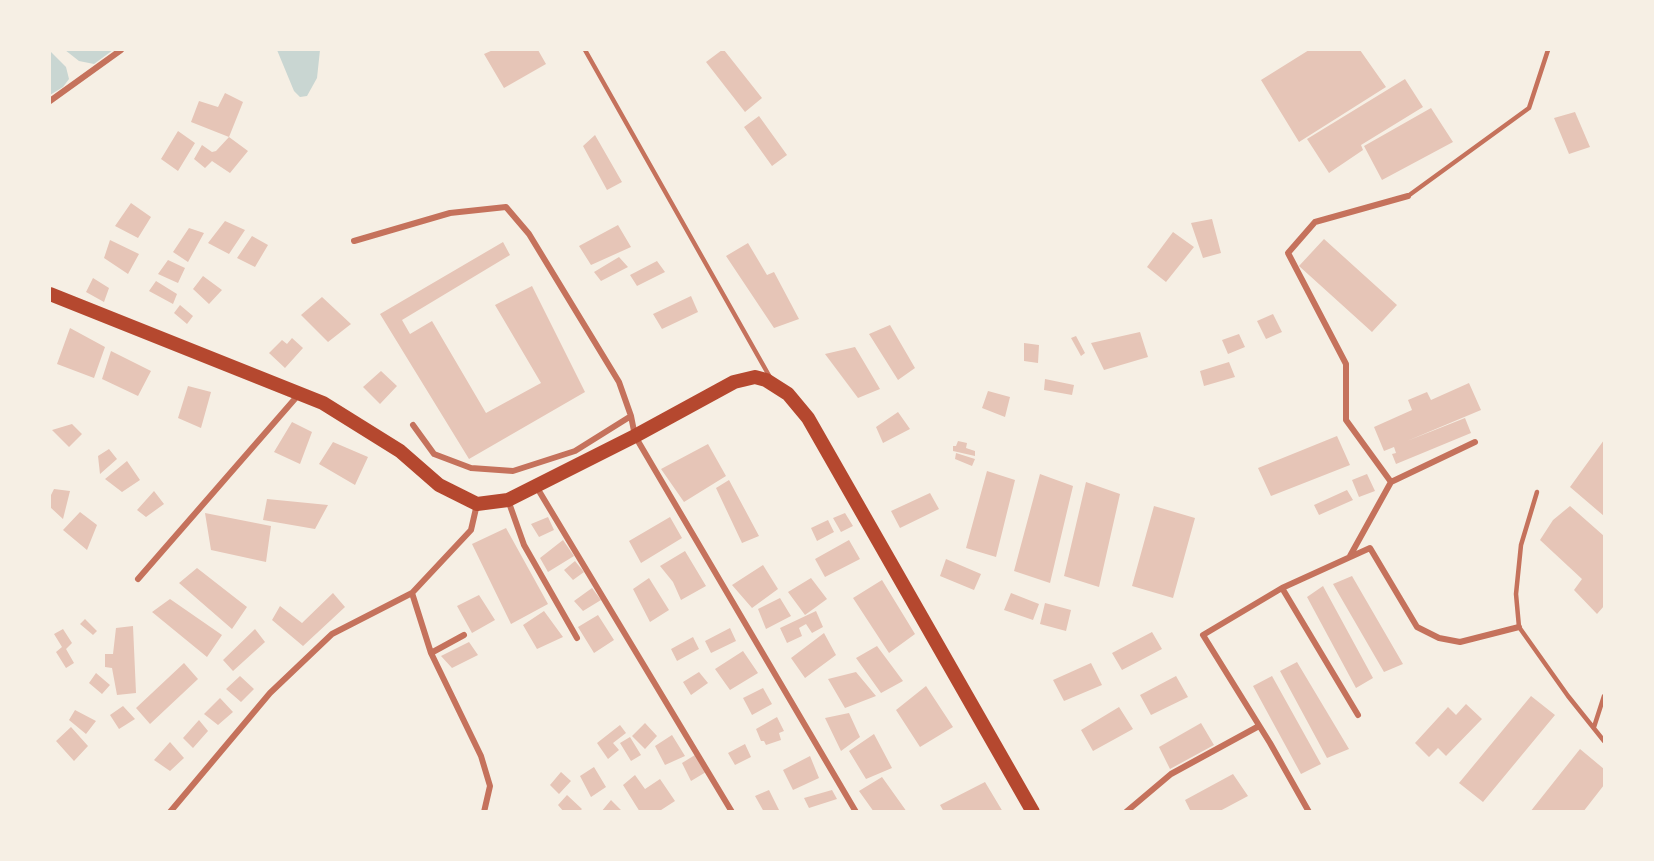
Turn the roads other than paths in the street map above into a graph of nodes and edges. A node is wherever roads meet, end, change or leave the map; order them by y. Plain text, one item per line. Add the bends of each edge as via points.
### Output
1 (121, 50) edge
2 (585, 50) edge
3 (1548, 50) edge
4 (50, 101) edge
5 (1408, 196) joint
6 (354, 241) dead end
7 (50, 294) edge
8 (775, 385) junction
9 (301, 393) junction
10 (631, 416) junction
11 (413, 425) dead end
12 (635, 436) junction
13 (1474, 442) dead end
14 (1391, 482) junction
15 (536, 486) junction
16 (1537, 492) dead end
17 (507, 500) junction
18 (477, 504) junction
19 (1350, 557) junction
20 (138, 579) dead end
21 (1282, 588) junction
22 (412, 593) junction
23 (1519, 627) junction
24 (464, 635) dead end
25 (577, 638) dead end
26 (431, 653) junction
27 (1605, 696) edge
28 (1358, 715) dead end
29 (1259, 726) junction
30 (1594, 728) junction
31 (1605, 741) edge
32 (170, 812) edge
33 (484, 812) edge
34 (732, 812) edge
35 (856, 812) edge
36 (1033, 812) edge
37 (1126, 812) edge
38 (1309, 812) edge

1 - 4 street
2 - 8 lane
3 - 5 lane via 1529,108
5 - 14 street via 1315,222 1288,253 1346,364 1346,420
6 - 10 street via 450,213 506,207 530,234 619,382
7 - 9 main road
8 - 12 main road via 755,377 744,379
8 - 36 main road via 808,418
9 - 18 main road via 400,451 439,485
9 - 20 street
10 - 11 street via 575,451 513,471 471,468 434,454
10 - 12 street
12 - 15 main road
12 - 35 street
13 - 14 street
14 - 19 street
15 - 17 main road
15 - 34 street
16 - 23 lane via 1521,545 1516,594
17 - 18 main road
17 - 25 street via 524,545
18 - 22 street via 471,530
19 - 21 street
19 - 23 street via 1370,548 1417,627 1439,638 1460,642
21 - 28 street
21 - 29 street via 1203,635
22 - 26 street
22 - 32 street via 332,634 270,693
23 - 30 lane
24 - 26 street
26 - 33 street via 481,756 490,786
27 - 30 lane
29 - 37 street via 1171,774
29 - 38 street
30 - 31 lane

